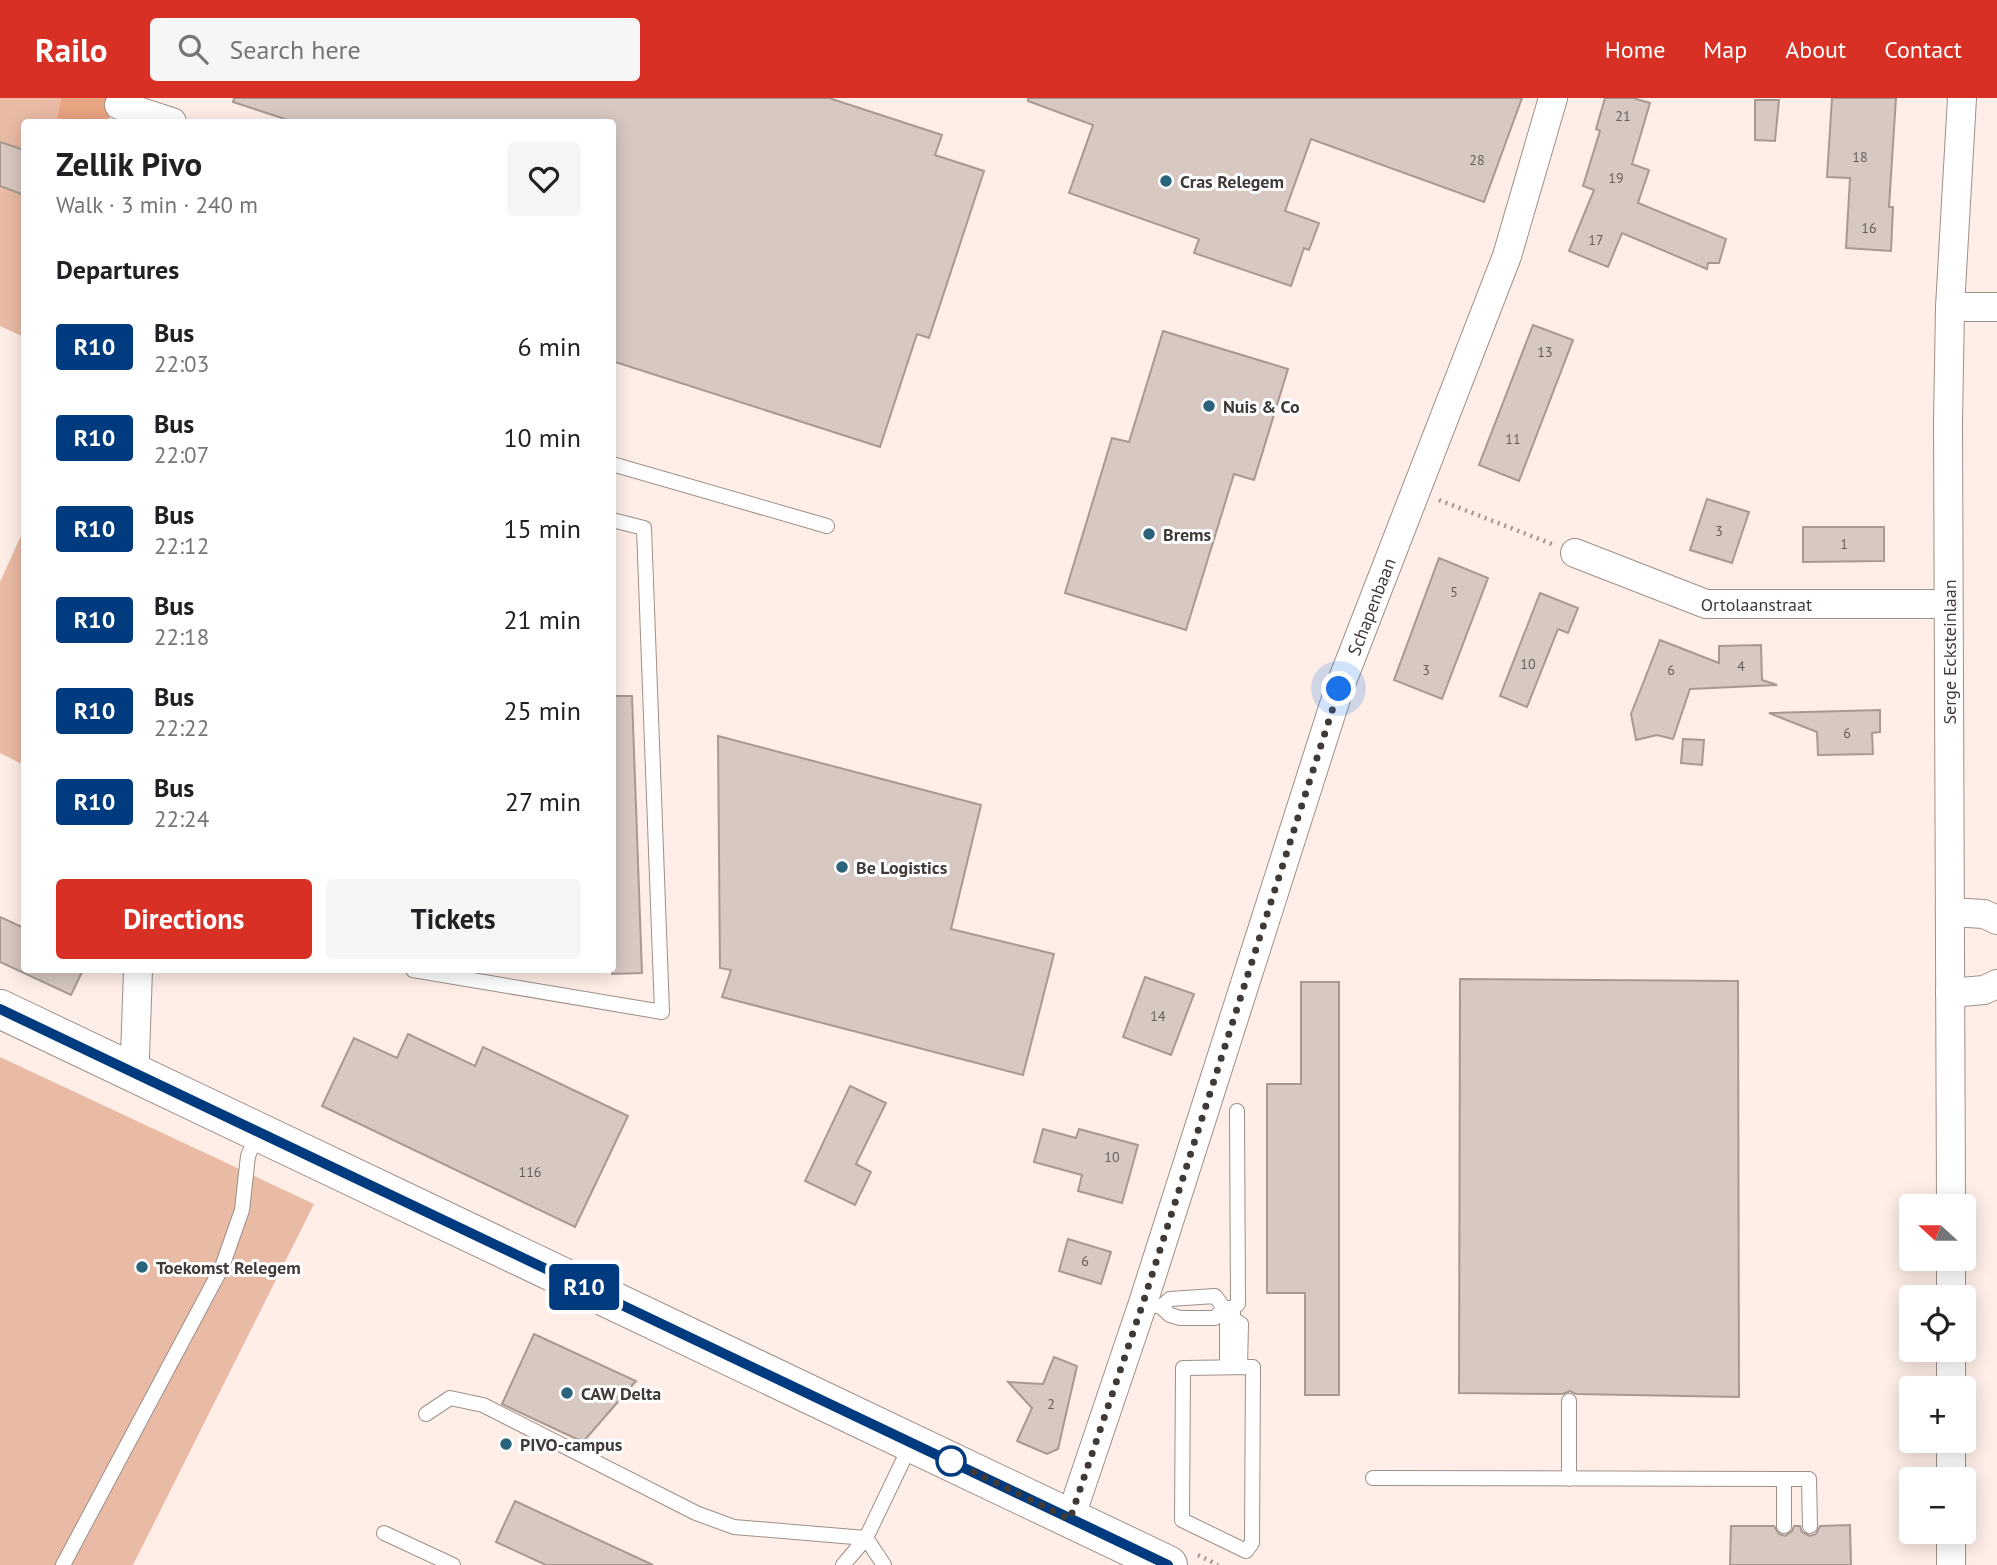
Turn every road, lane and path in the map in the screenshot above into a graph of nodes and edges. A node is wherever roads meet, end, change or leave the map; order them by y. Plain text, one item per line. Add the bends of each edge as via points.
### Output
1 (1553, 98) edge
2 (1962, 98) edge
3 (119, 108) edge
4 (161, 119) edge
5 (1950, 307) junction
6 (1997, 307) edge
7 (616, 465) edge
8 (1417, 488) junction
9 (616, 521) edge
10 (827, 526) dead end
11 (1575, 553) joint
12 (1948, 604) junction
13 (1951, 912) junction
14 (1997, 920) edge
15 (138, 973) edge
16 (431, 973) edge
17 (1997, 984) edge
18 (1950, 993) junction
19 (0, 1009) edge
20 (130, 1071) junction
21 (1237, 1111) dead end
22 (258, 1132) junction
23 (1951, 1194) edge
24 (1152, 1305) junction
25 (1230, 1312) junction
26 (1234, 1367) junction
27 (1569, 1401) dead end
28 (426, 1415) dead end
29 (912, 1443) junction
30 (1373, 1478) dead end
31 (1569, 1479) junction
32 (1784, 1479) junction
33 (1070, 1519) junction
34 (1784, 1526) dead end
35 (1810, 1526) dead end
36 (384, 1533) dead end
37 (866, 1538) junction
38 (1951, 1544) edge
39 (64, 1565) edge
40 (453, 1565) edge
41 (843, 1565) edge
42 (884, 1565) edge
43 (1168, 1565) edge
44 (1951, 1565) edge

1 - 8 street, Schapenbaan via 1507,256
2 - 5 street, Serge Ecksteinlaan
3 - 4 street
5 - 6 street
5 - 12 street, Serge Ecksteinlaan
7 - 10 lane
8 - 11 path
8 - 24 street, Schapenbaan via 1339,689
9 - 16 lane via 644,528 662,1012
11 - 12 street, Ortolaanstraat via 1706,604
12 - 13 street, Serge Ecksteinlaan
13 - 14 street via 1984,914
13 - 18 street, Serge Ecksteinlaan
15 - 20 street via 135,1056
17 - 18 street
18 - 23 street, Serge Ecksteinlaan
19 - 20 street
20 - 22 street
21 - 25 lane via 1238,1304
22 - 29 street
22 - 39 lane via 248,1156 242,1210 222,1266
24 - 25 lane via 1180,1318 1215,1318
24 - 25 lane via 1215,1296
24 - 33 street, Schapenbaan
25 - 26 lane via 1241,1324
26 - 26 lane via 1183,1368 1182,1520 1246,1550 1252,1543 1253,1367
27 - 31 lane
28 - 37 lane via 450,1398 483,1405 696,1514 734,1527
29 - 33 street
29 - 37 lane
30 - 31 lane
31 - 32 lane
32 - 34 lane
32 - 35 lane via 1809,1479
33 - 43 street
36 - 40 lane
37 - 41 lane
37 - 42 lane
38 - 44 street

